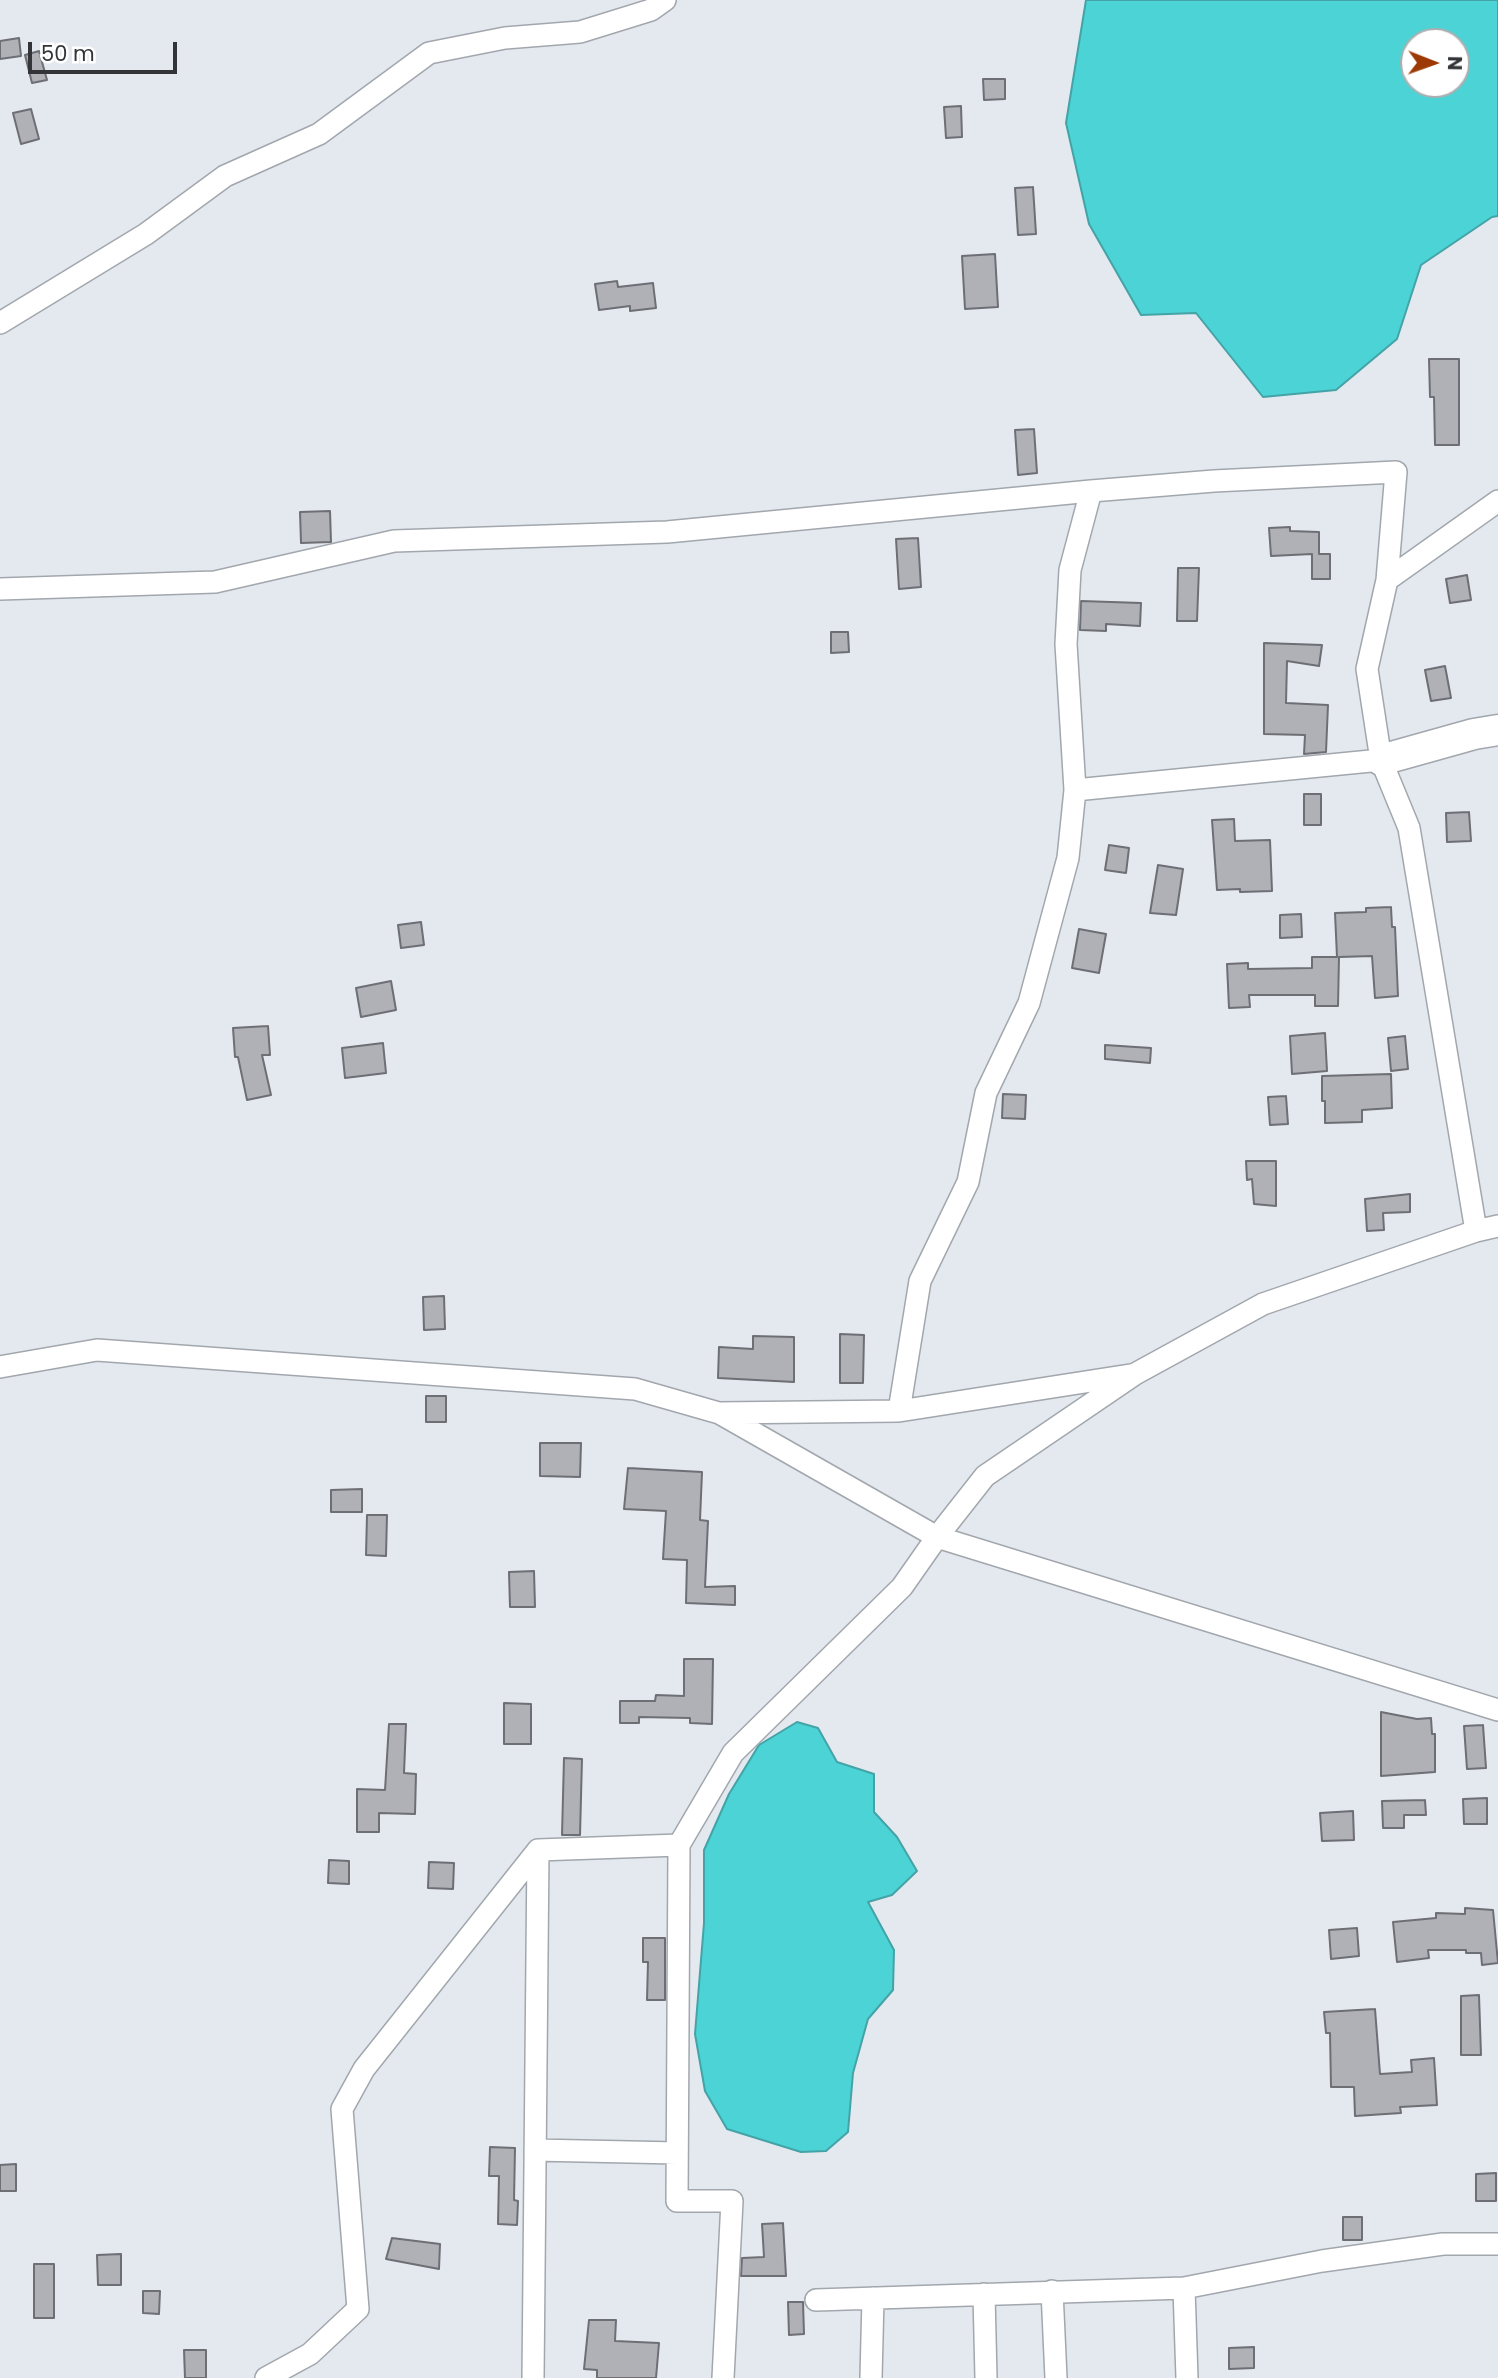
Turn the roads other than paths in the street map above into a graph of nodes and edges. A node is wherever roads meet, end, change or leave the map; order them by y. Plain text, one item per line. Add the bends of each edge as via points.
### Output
1 (665, 0) edge
2 (0, 323) edge
3 (1091, 491) junction
4 (1498, 501) edge
5 (1387, 580) junction
6 (0, 589) edge
7 (1498, 730) edge
8 (1381, 760) junction
9 (1074, 790) junction
10 (1498, 1226) edge
11 (1476, 1231) junction
12 (0, 1367) edge
13 (1135, 1374) junction
14 (899, 1411) junction
15 (719, 1413) junction
16 (937, 1537) junction
17 (1498, 1710) edge
18 (679, 1845) junction
19 (538, 1850) junction
20 (535, 2150) junction
21 (677, 2153) junction
22 (1498, 2244) edge
23 (1184, 2288) junction
24 (1052, 2291) junction
25 (984, 2294) junction
26 (873, 2298) junction
27 (816, 2300) dead end
28 (267, 2378) edge
29 (533, 2378) edge
30 (723, 2378) edge
31 (871, 2378) edge
32 (986, 2378) edge
33 (1056, 2378) edge
34 (1187, 2378) edge

1 - 2 street via 651,10 580,32 505,38 429,53 319,134 225,176 146,234
3 - 5 street via 1396,472
3 - 6 street via 667,532 394,541 215,582
3 - 9 street via 1070,570 1066,644
4 - 5 street
5 - 8 street via 1367,669
7 - 8 street
8 - 9 street
8 - 11 street via 1409,828
9 - 14 street via 1068,858 1028,1003 986,1093 968,1182 920,1281
10 - 11 street
11 - 13 street via 1263,1304
12 - 15 street via 97,1350 635,1389
13 - 14 street
13 - 16 street via 985,1476
14 - 15 street
15 - 16 street
16 - 17 street
16 - 18 street via 902,1587 733,1753
18 - 19 street
18 - 21 street
19 - 20 street
19 - 28 street via 364,2069 342,2109 358,2309 310,2354
20 - 21 street
20 - 29 street
21 - 30 street via 677,2201 732,2201
22 - 23 street via 1443,2244 1335,2259
23 - 24 street
23 - 34 street
24 - 25 street
24 - 33 street
25 - 26 street
25 - 32 street
26 - 27 street
26 - 31 street

